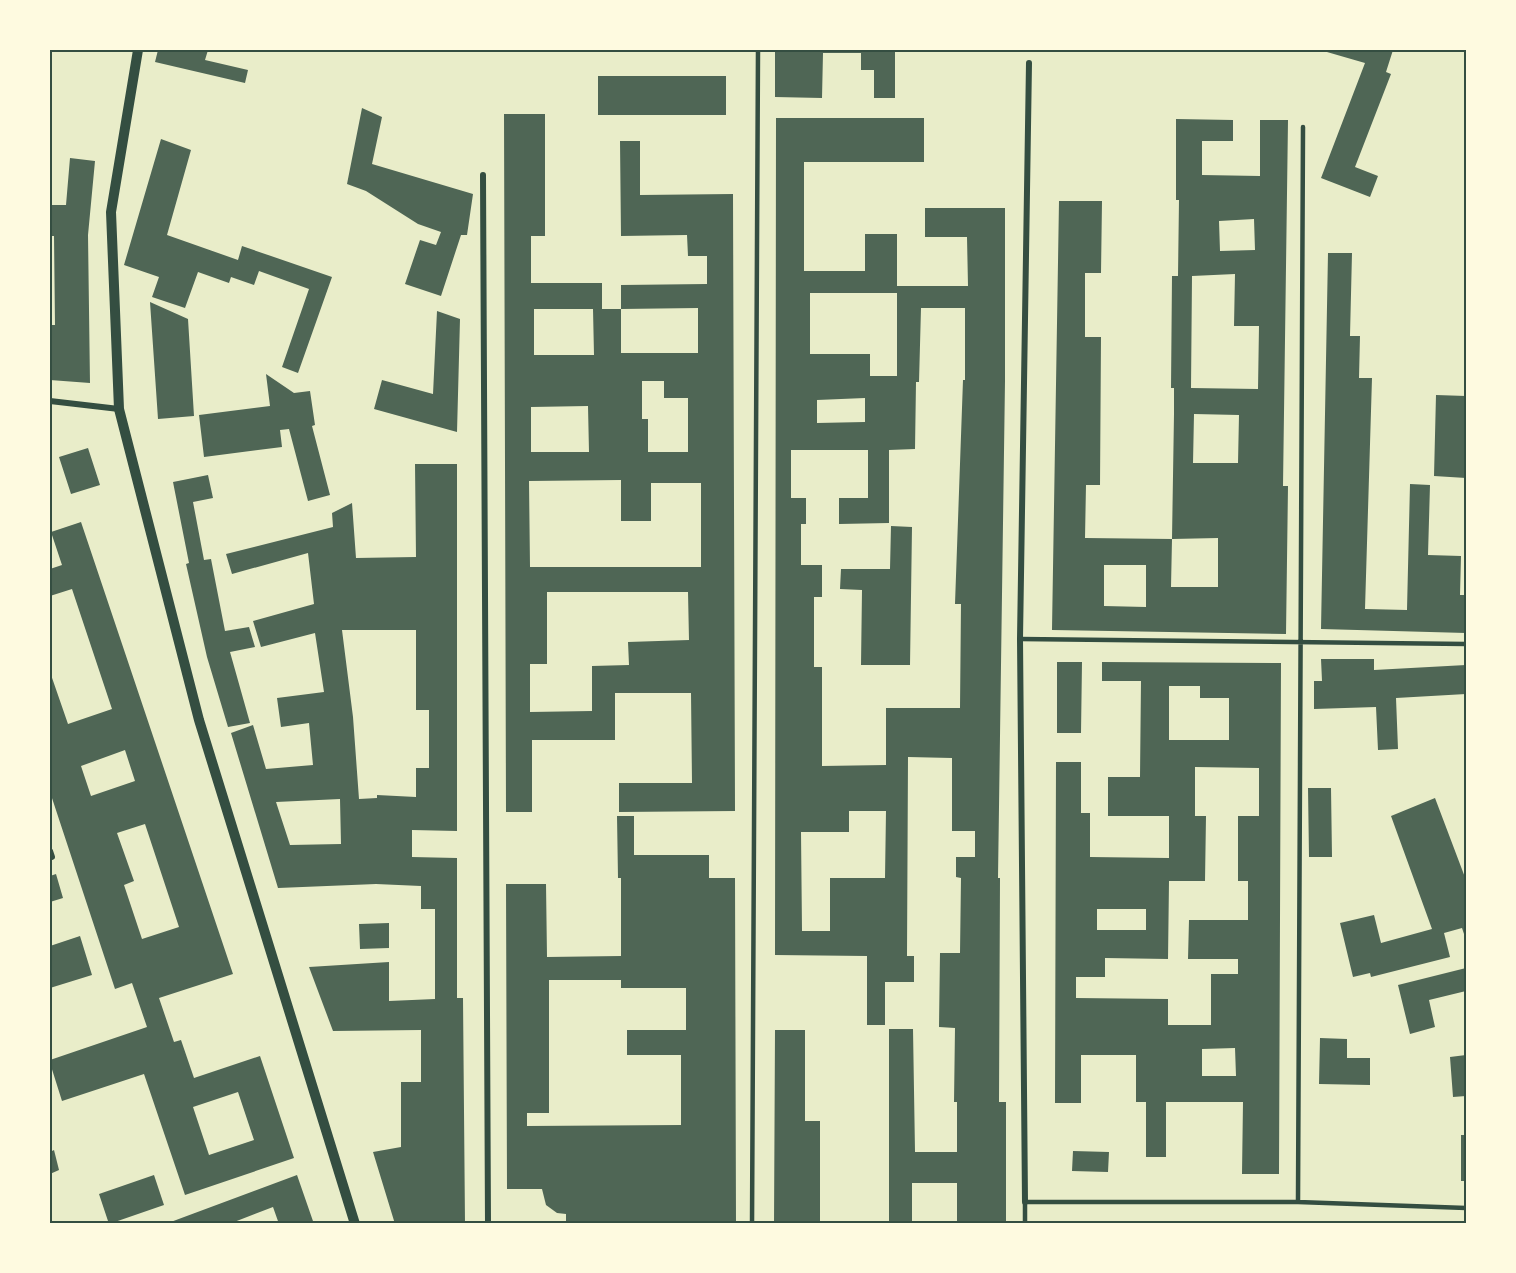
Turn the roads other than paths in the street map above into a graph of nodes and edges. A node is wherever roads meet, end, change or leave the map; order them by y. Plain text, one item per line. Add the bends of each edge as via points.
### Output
1 (138, 50) edge
2 (758, 50) edge
3 (1029, 63) dead end
4 (1303, 127) dead end
5 (483, 175) dead end
6 (50, 401) edge
7 (119, 409) junction
8 (1020, 639) junction
9 (1302, 642) junction
10 (1467, 644) edge
11 (1025, 1202) junction
12 (1298, 1202) junction
13 (1467, 1208) edge
14 (355, 1224) edge
15 (488, 1224) edge
16 (752, 1224) edge
17 (1025, 1224) edge

1 - 7 street via 111,212
2 - 16 lane
3 - 8 street
4 - 9 lane
5 - 15 street
6 - 7 street
7 - 14 street via 199,720
8 - 9 lane
8 - 11 street
9 - 10 lane
9 - 12 lane
11 - 12 lane
11 - 17 lane
12 - 13 lane

